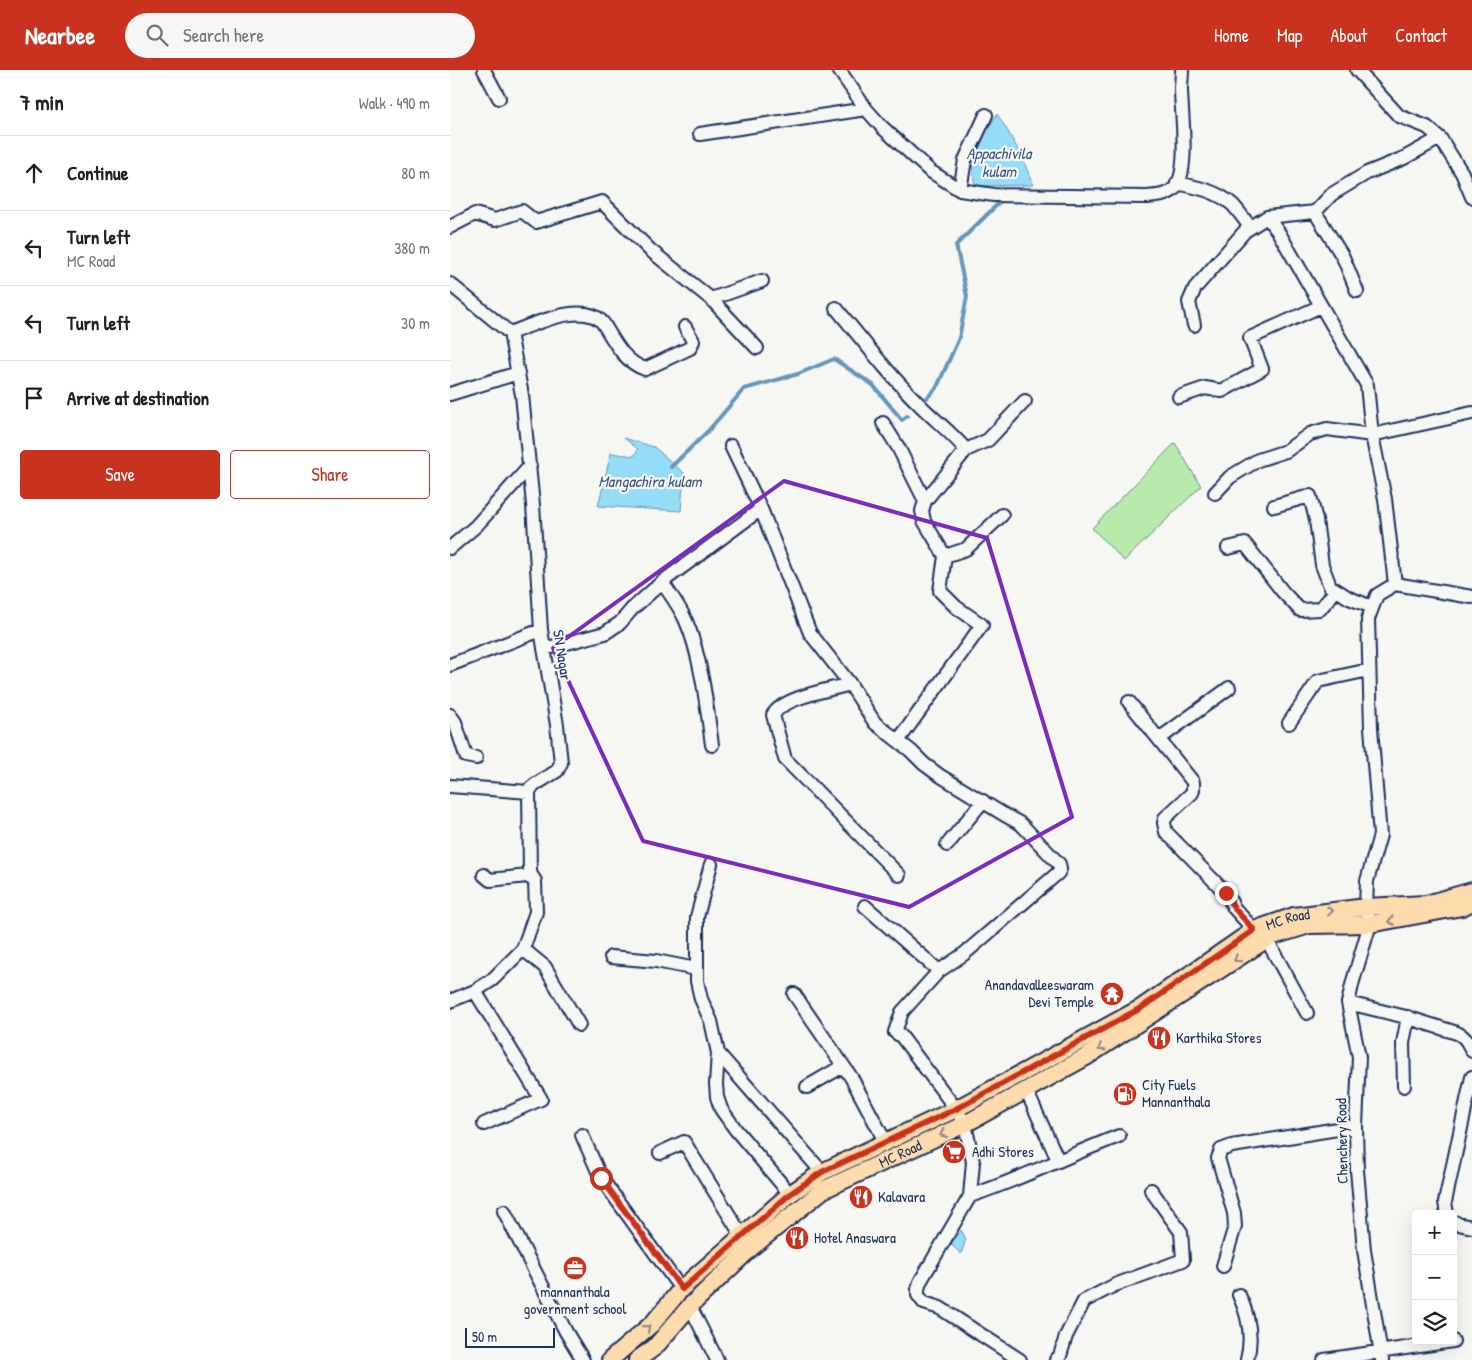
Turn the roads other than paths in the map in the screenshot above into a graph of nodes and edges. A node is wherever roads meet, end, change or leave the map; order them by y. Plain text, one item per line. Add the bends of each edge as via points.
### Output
1 (484, 70) edge
2 (840, 70) edge
3 (1182, 70) edge
4 (1357, 70) edge
5 (499, 98) dead end
6 (866, 109) junction
7 (986, 115) dead end
8 (700, 134) dead end
9 (1440, 138) junction
10 (1178, 183) junction
11 (960, 190) junction
12 (1472, 197) edge
13 (1315, 212) junction
14 (1267, 217) junction
15 (450, 227) edge
16 (1250, 227) junction
17 (762, 281) dead end
18 (450, 284) edge
19 (1357, 291) dead end
20 (711, 299) junction
21 (1321, 306) junction
22 (836, 308) dead end
23 (1194, 325) dead end
24 (685, 327) dead end
25 (510, 333) junction
26 (758, 348) dead end
27 (518, 373) junction
28 (450, 394) edge
29 (1179, 397) dead end
30 (1025, 401) dead end
31 (1472, 413) edge
32 (883, 423) dead end
33 (1372, 434) junction
34 (731, 446) dead end
35 (966, 450) junction
36 (530, 466) junction
37 (1215, 493) dead end
38 (925, 501) junction
39 (1274, 506) dead end
40 (761, 508) junction
41 (1002, 515) dead end
42 (450, 548) edge
43 (1228, 548) dead end
44 (945, 556) junction
45 (662, 582) junction
46 (1395, 584) junction
47 (1336, 590) junction
48 (1472, 597) edge
49 (1372, 607) junction
50 (541, 630) junction
51 (544, 649) junction
52 (450, 665) edge
53 (1369, 670) junction
54 (850, 684) junction
55 (1228, 688) dead end
56 (1129, 702) dead end
57 (450, 715) edge
58 (1289, 723) dead end
59 (1159, 739) junction
60 (898, 741) junction
61 (712, 745) dead end
62 (476, 758) dead end
63 (450, 786) edge
64 (529, 792) junction
65 (983, 801) junction
66 (947, 845) dead end
67 (711, 864) dead end
68 (484, 875) dead end
69 (900, 875) dead end
70 (535, 881) junction
71 (1472, 891) edge
72 (1472, 902) edge
73 (865, 906) dead end
74 (1366, 907) junction
75 (1370, 924) junction
76 (1261, 935) junction
77 (523, 949) junction
78 (611, 957) dead end
79 (696, 969) junction
80 (939, 971) junction
81 (475, 991) junction
82 (794, 994) dead end
83 (450, 1001) edge
84 (1348, 1003) junction
85 (1307, 1013) dead end
86 (1408, 1017) junction
87 (578, 1025) dead end
88 (1472, 1052) edge
89 (718, 1053) junction
90 (843, 1066) junction
91 (1472, 1077) edge
92 (1404, 1086) dead end
93 (807, 1087) dead end
94 (1026, 1090) junction
95 (956, 1109) junction
96 (484, 1124) dead end
97 (965, 1124) junction
98 (1356, 1126) junction
99 (582, 1135) dead end
100 (1119, 1136) dead end
101 (886, 1143) junction
102 (660, 1154) dead end
103 (1058, 1160) junction
104 (822, 1172) junction
105 (1152, 1190) dead end
106 (790, 1194) junction
107 (970, 1196) junction
108 (1446, 1210) edge
109 (504, 1211) dead end
110 (1457, 1223) edge
111 (1472, 1227) edge
112 (747, 1241) junction
113 (1223, 1266) dead end
114 (682, 1289) junction
115 (1239, 1295) dead end
116 (690, 1306) junction
117 (1432, 1345) edge
118 (1381, 1355) edge
119 (583, 1360) edge
120 (610, 1360) edge
121 (638, 1360) edge
122 (717, 1360) edge
123 (1020, 1360) edge
124 (1056, 1360) edge
125 (1247, 1360) edge
126 (1324, 1360) edge

1 - 5 street
2 - 6 street
3 - 10 street via 1184,155
4 - 9 street via 1399,116 1427,127
6 - 8 street
6 - 11 street via 930,171
7 - 11 street via 965,160
9 - 12 street via 1462,173
9 - 13 street via 1367,173 1332,194
10 - 11 street via 1164,195 1155,196 994,195
10 - 16 street via 1218,195 1233,205
13 - 14 street
13 - 19 street via 1343,257
14 - 16 street
14 - 21 street
15 - 20 street via 475,214 495,220 522,211 536,222 602,202 650,250
16 - 23 street via 1195,288 1189,302
17 - 20 street
18 - 25 street
20 - 26 street
21 - 29 street via 1250,338 1262,368 1222,391 1205,388
21 - 33 street via 1367,385
22 - 35 street via 922,407
24 - 25 street via 693,340 690,348 645,369 626,359 603,323 585,313 557,316
25 - 27 street, SN Nagar
27 - 28 street
27 - 36 street, SN Nagar
30 - 35 street via 988,440
31 - 33 street
32 - 38 street
33 - 37 street via 1327,429 1310,434 1286,451 1258,460 1230,477
33 - 46 street via 1385,499
34 - 40 street
35 - 38 street
36 - 42 street via 476,526
36 - 50 street, SN Nagar
38 - 44 street via 924,521
39 - 47 street via 1310,496 1322,565 1330,586
40 - 45 street
40 - 54 street via 810,633
41 - 44 street via 966,549
43 - 47 street via 1245,544 1300,610 1320,609
44 - 60 street via 940,590 982,625
45 - 51 street via 620,623 605,632
45 - 61 street via 686,621 692,640
46 - 48 street
46 - 49 street via 1377,595
47 - 49 street
49 - 53 street via 1368,619
50 - 51 street, SN Nagar
50 - 52 street
51 - 64 street, SN Nagar via 561,763 557,771 530,788
53 - 58 street via 1318,681
53 - 74 street via 1380,835 1367,880
54 - 60 street via 875,723
54 - 69 street via 801,698 777,709 773,715 780,743 785,759
55 - 59 street
56 - 59 street
57 - 62 street via 466,756
59 - 76 street via 1194,786 1192,793 1165,818 1166,832 1226,893 1234,908
60 - 65 street via 939,775
63 - 64 street
64 - 70 street via 530,873
65 - 66 street
65 - 80 street via 1021,824 1059,864 1060,871 964,954
67 - 79 street via 698,917
68 - 70 street via 490,880 527,876
70 - 77 street via 536,912
71 - 74 main road, MC Road via 1426,904
72 -> 75 main road, MC Road via 1462,907
73 - 80 street
74 - 75 street
76 -> 74 main road, MC Road via 1294,916
75 - 76 main road, MC Road via 1309,926
75 - 84 street, Chenchery Road
76 - 85 street
76 -> 94 main road, MC Road via 1086,1057
76 - 95 main road, MC Road via 1141,1008
77 - 81 street via 492,980
77 - 87 street via 545,967
78 - 79 street
79 - 89 street via 696,982 711,1021
80 - 95 street via 902,1012 895,1032
81 - 83 street
81 - 96 street via 541,1099
82 - 90 street
84 - 86 street
84 - 98 street, Chenchery Road via 1359,1057
86 - 88 street via 1463,1035
86 - 92 street via 1403,1042
89 - 104 street
89 - 106 street via 716,1084 721,1108
90 - 93 street
90 - 101 street
91 - 108 street via 1444,1202
94 - 97 main road, MC Road
94 - 103 street
95 - 97 street
95 - 101 main road, MC Road
97 - 107 street via 973,1162
97 -> 112 main road, MC Road via 823,1190
98 - 113 street via 1221,1150 1218,1158 1235,1226
98 - 118 street, Chenchery Road via 1364,1250
99 - 114 street via 601,1178
100 - 103 street
101 - 104 main road, MC Road
102 - 112 street via 684,1142
103 - 107 street
104 - 106 main road, MC Road
105 - 124 street via 1181,1232 1183,1260 1115,1285 1084,1301
106 - 112 main road, MC Road
107 - 123 street via 920,1282 918,1295 924,1303 946,1312
109 - 119 street
110 - 111 street
112 - 114 main road, MC Road
112 - 116 main road, MC Road
120 -> 114 main road, MC Road via 653,1323
115 - 125 street via 1250,1332
116 - 121 main road, MC Road via 655,1347
116 - 122 street
117 - 118 street
118 - 126 street

